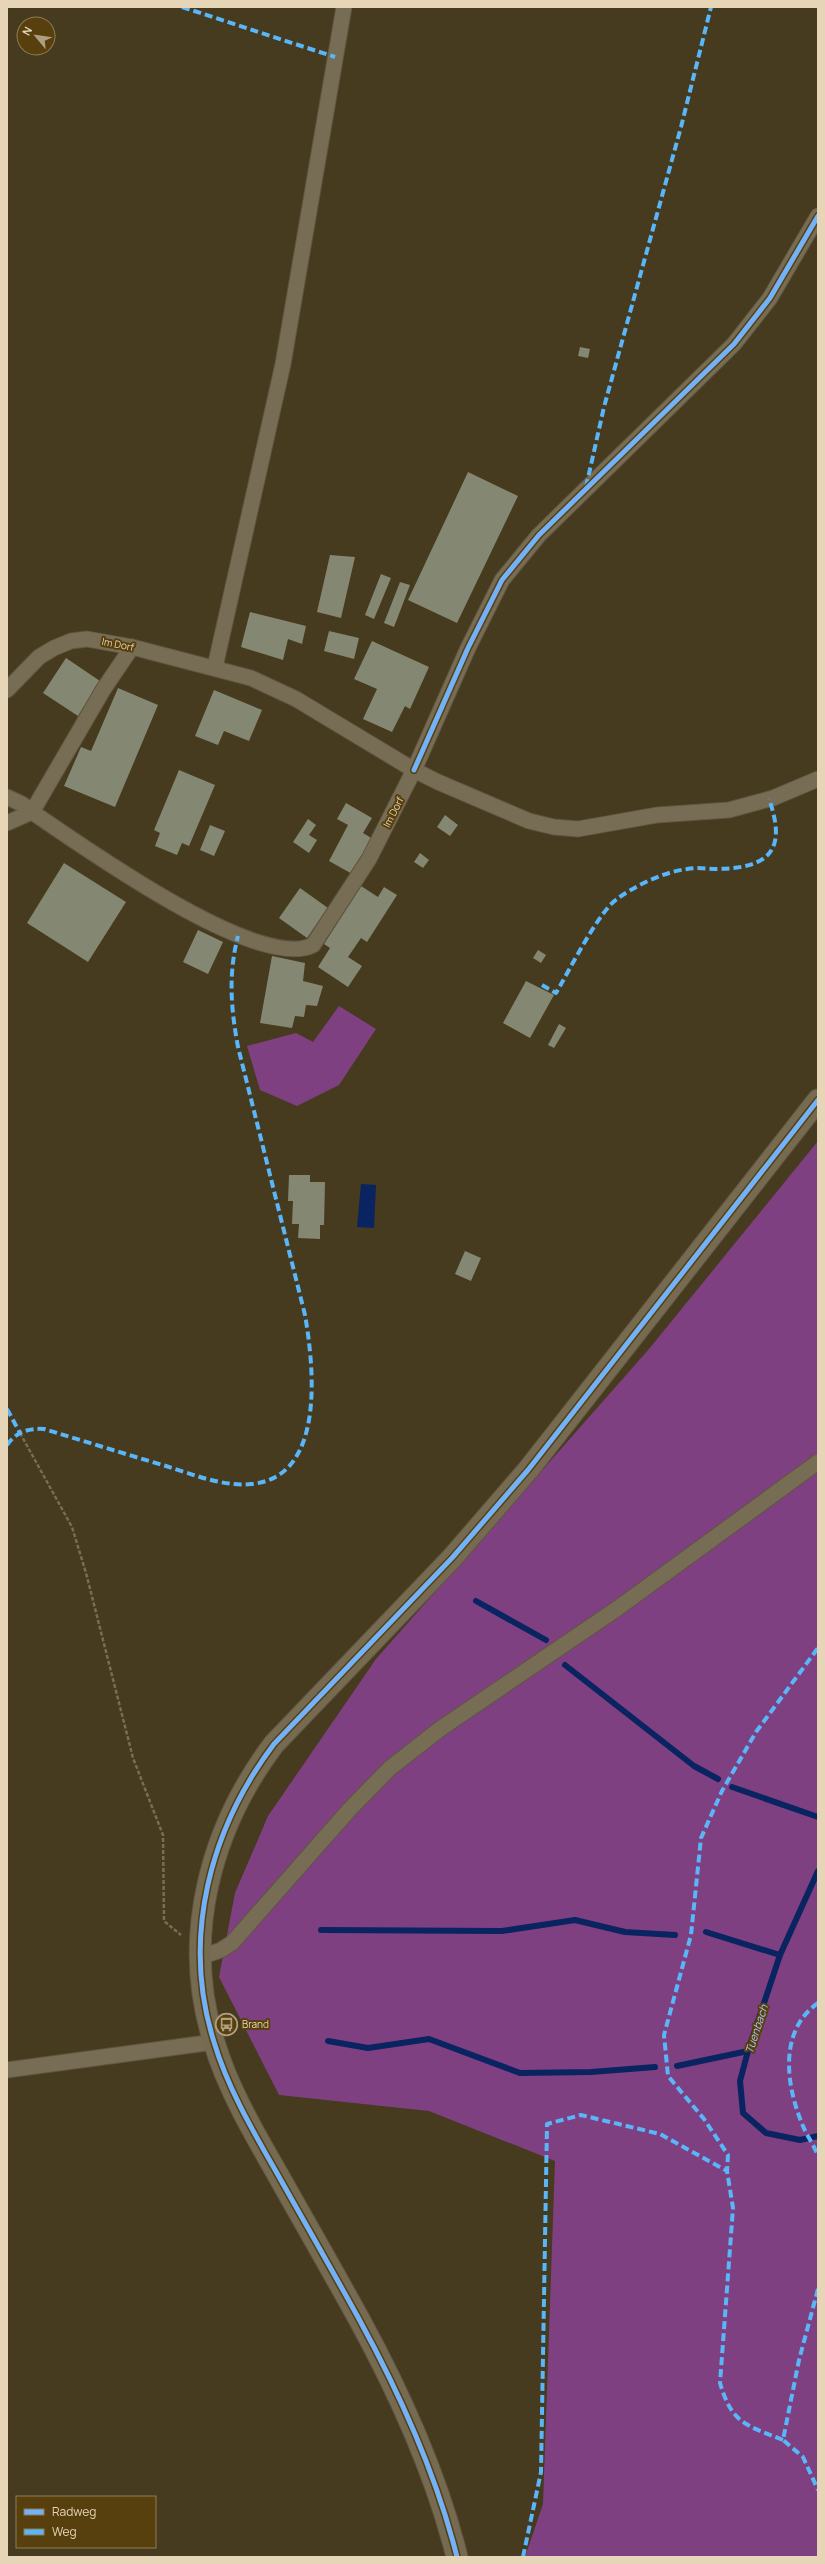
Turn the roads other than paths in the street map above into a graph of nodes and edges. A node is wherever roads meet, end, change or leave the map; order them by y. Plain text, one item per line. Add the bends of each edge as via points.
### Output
1 (344, 7) edge
2 (818, 216) edge
3 (132, 647) junction
4 (215, 667) junction
5 (7, 690) edge
6 (414, 770) junction
7 (818, 778) edge
8 (7, 797) edge
9 (32, 812) junction
10 (7, 823) edge
11 (818, 1100) edge
12 (818, 1462) edge
13 (201, 1956) junction
14 (214, 2042) junction
15 (7, 2070) edge
16 (457, 2557) edge

1 - 4 street via 283,364
2 - 6 street via 770,298 734,344 540,536 502,580 468,648
3 - 4 street, Im Dorf
3 - 5 street, Im Dorf via 87,639 72,641 54,648 39,658
3 - 9 street via 103,690
4 - 6 street, Im Dorf via 251,678 296,699
6 - 7 street via 529,821 554,827 578,828 657,815 729,810 773,798
6 - 9 street, Im Dorf via 369,859 320,937 313,946 303,950 283,950 260,944 206,920 123,873
8 - 9 street, Im Dorf
9 - 10 street
11 - 13 street via 519,1481 452,1558 309,1706 256,1768 232,1812 214,1858 205,1896
12 - 13 street via 618,1608 440,1729 397,1763 349,1810 232,1943 221,1950
13 - 14 street via 203,1988
14 - 15 street
14 - 16 street via 258,2141 395,2387 434,2482

